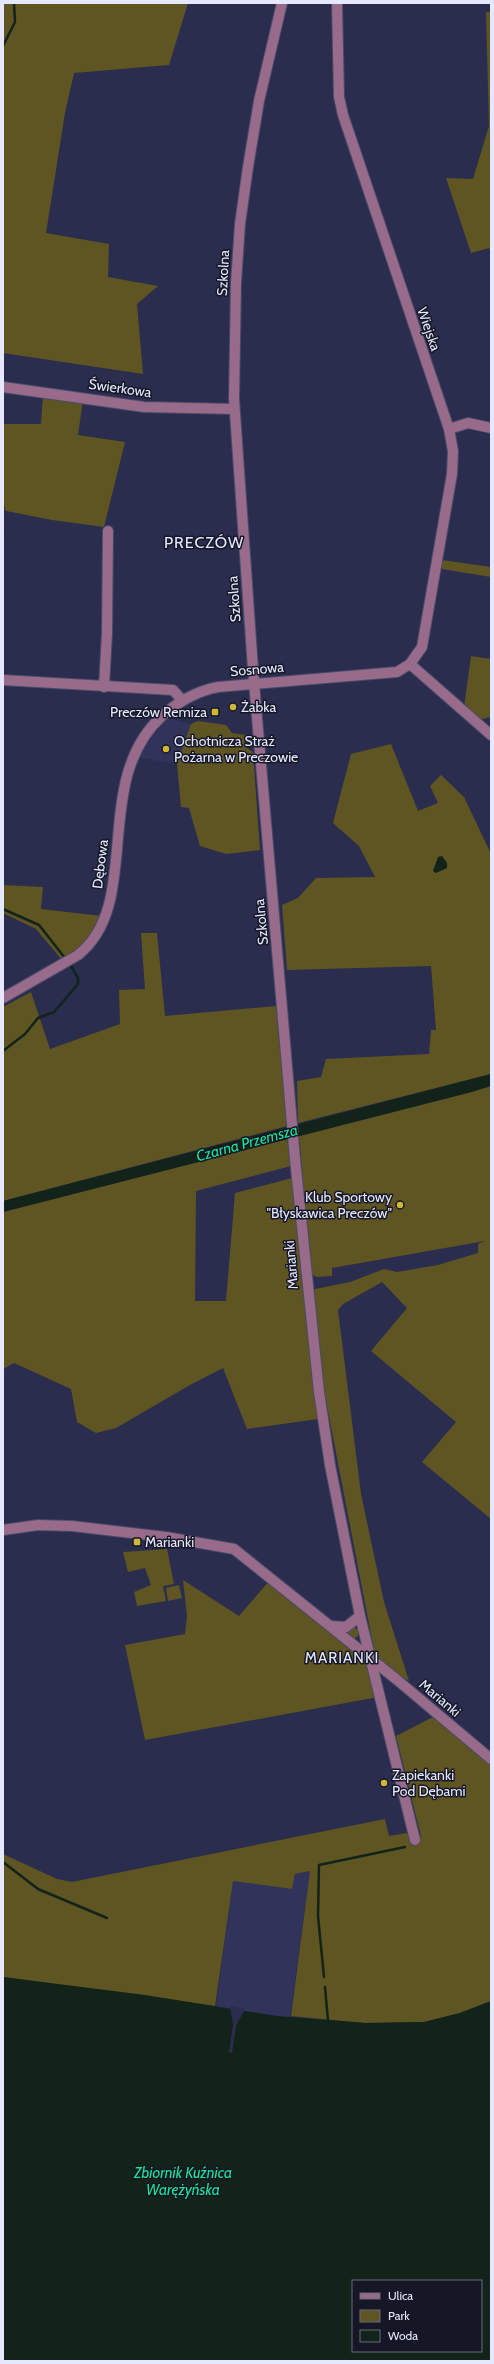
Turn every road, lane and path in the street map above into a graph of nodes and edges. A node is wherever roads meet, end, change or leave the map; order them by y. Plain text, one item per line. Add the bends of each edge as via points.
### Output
1 (282, 3) edge
2 (337, 3) edge
3 (3, 386) edge
4 (234, 409) junction
5 (491, 428) edge
6 (448, 429) junction
7 (108, 531) dead end
8 (410, 664) junction
9 (3, 680) edge
10 (254, 683) junction
11 (104, 687) junction
12 (182, 700) junction
13 (491, 735) edge
14 (3, 998) edge
15 (299, 1195) joint
16 (3, 1530) edge
17 (360, 1616) junction
18 (331, 1626) junction
19 (371, 1658) junction
20 (491, 1759) edge
21 (415, 1840) dead end

1 - 4 street, Szkolna via 259,101 240,224 236,282
2 - 6 street, Wiejska via 339,97 343,116
3 - 4 street, Świerkowa via 144,406
4 - 10 street, Szkolna
5 - 6 street via 468,423
6 - 8 street, Wiejska via 453,459 439,551 422,646
7 - 11 street via 108,633
8 - 10 street, Sosnowa via 397,672 382,674
8 - 13 street
9 - 11 street
10 - 12 street, Sosnowa via 206,689
10 - 15 street, Szkolna
11 - 12 street via 173,690
12 - 14 street, Dębowa via 150,729 128,768 109,908 97,934 78,955
15 - 17 street, Marianki via 324,1423
16 - 18 street, Marianki via 25,1526 72,1526 225,1546 240,1553
17 - 18 street via 346,1627
17 - 19 street, Marianki
18 - 19 street, Marianki
19 - 20 street, Marianki
19 - 21 street, Marianki

